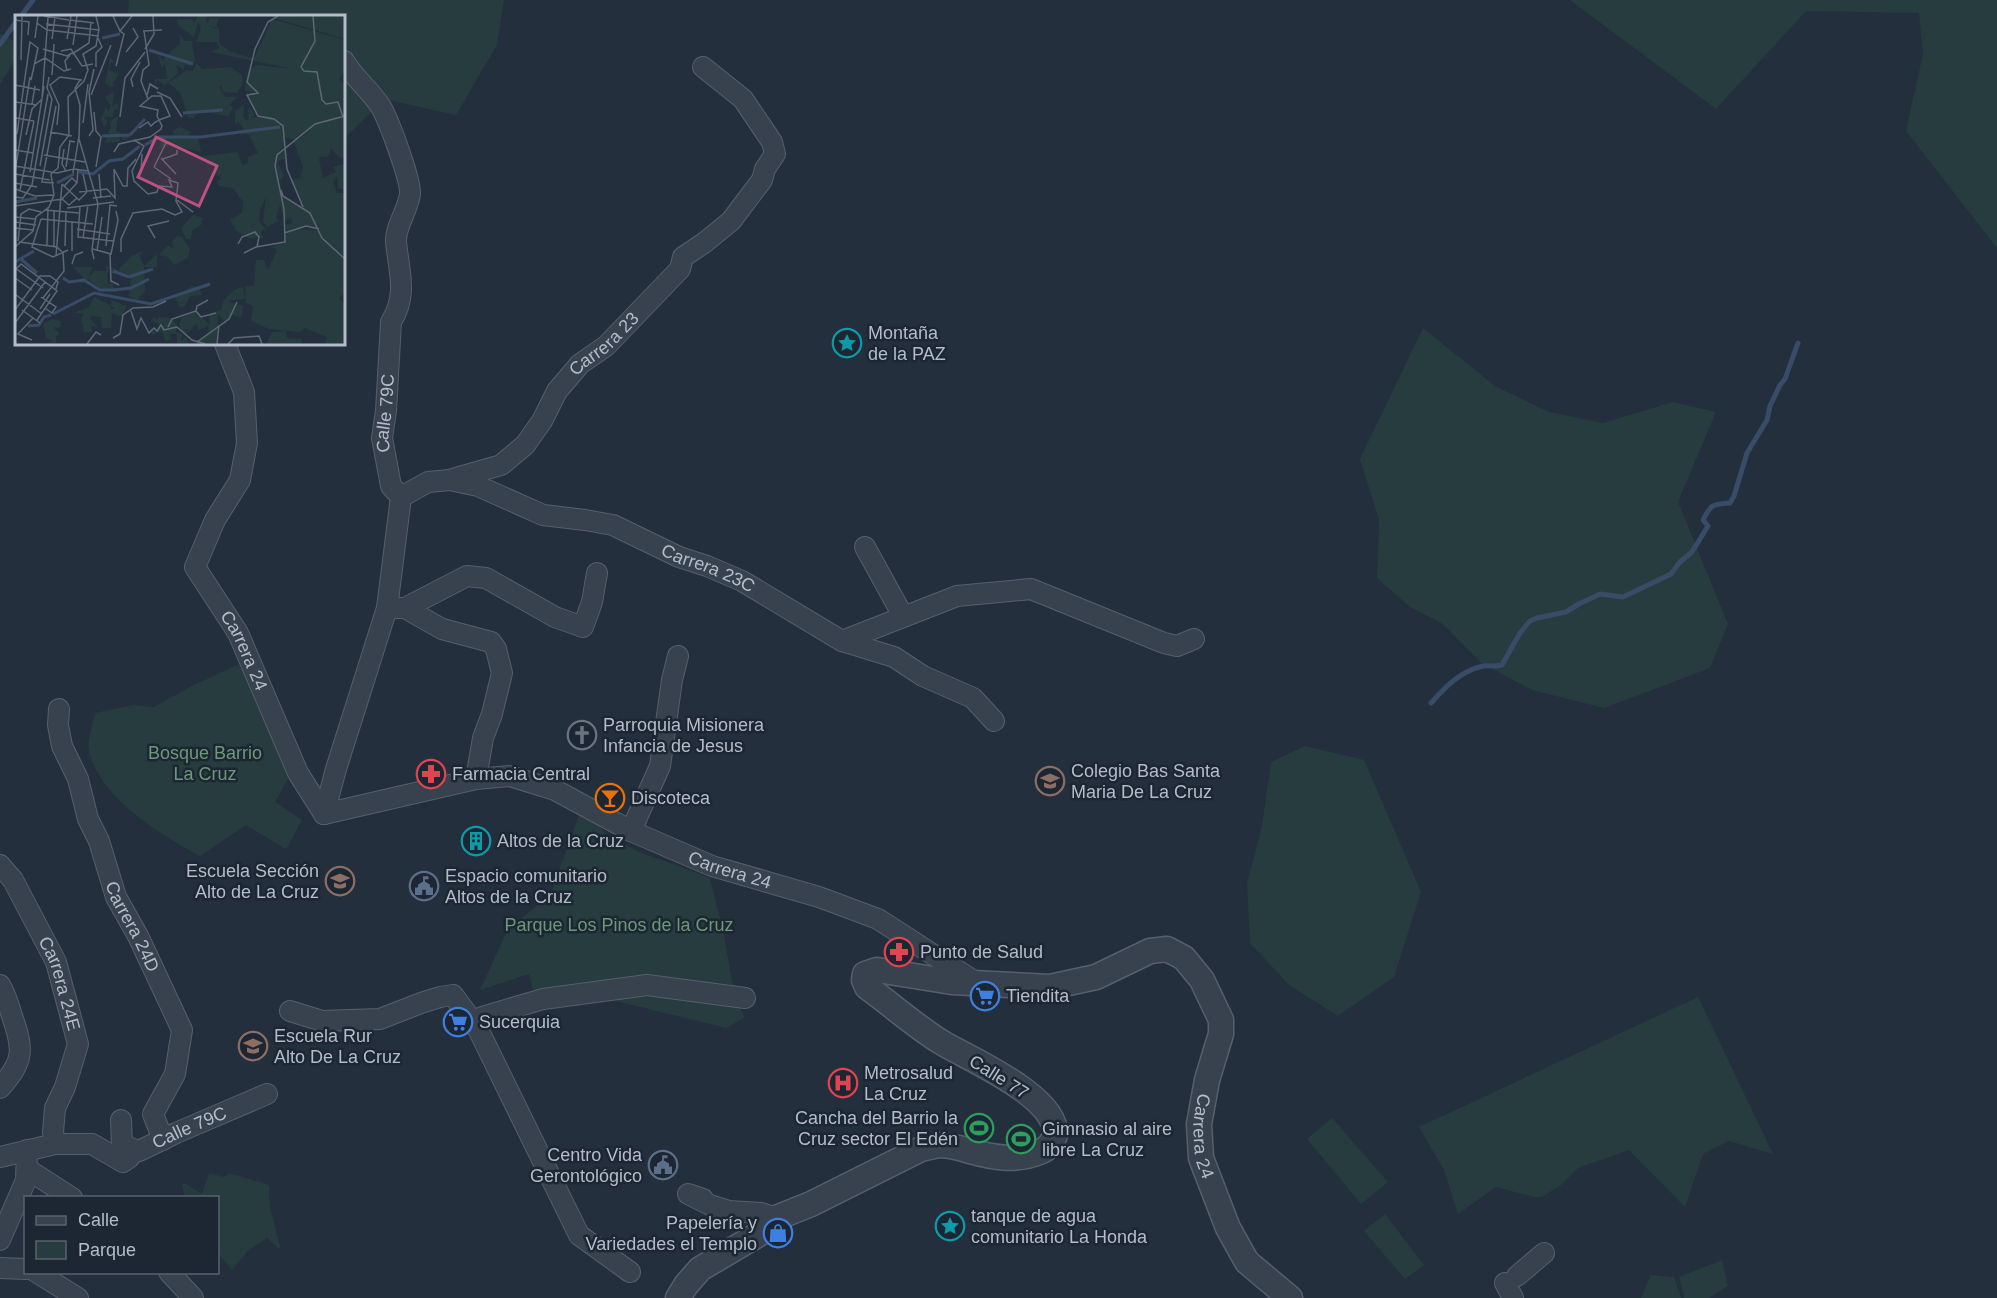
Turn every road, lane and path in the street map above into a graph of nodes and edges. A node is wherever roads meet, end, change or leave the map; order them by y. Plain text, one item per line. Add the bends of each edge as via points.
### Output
1 (345, 63) edge
2 (703, 67) dead end
3 (225, 345) edge
4 (450, 480) junction
5 (401, 497) junction
6 (864, 547) dead end
7 (597, 573) dead end
8 (396, 608) junction
9 (903, 616) junction
10 (1194, 639) dead end
11 (842, 641) junction
12 (678, 656) dead end
13 (59, 709) dead end
14 (994, 721) dead end
15 (476, 779) junction
16 (324, 814) junction
17 (631, 831) junction
18 (0, 865) edge
19 (1184, 958) joint
20 (977, 983) junction
21 (1, 989) edge
22 (745, 998) dead end
23 (290, 1011) dead end
24 (478, 1029) junction
25 (0, 1088) edge
26 (267, 1094) dead end
27 (121, 1120) dead end
28 (163, 1140) junction
29 (55, 1144) junction
30 (122, 1145) junction
31 (0, 1157) edge
32 (27, 1160) junction
33 (71, 1196) edge
34 (703, 1199) dead end
35 (776, 1218) junction
36 (0, 1240) edge
37 (1544, 1253) dead end
38 (0, 1268) edge
39 (24, 1269) edge
40 (630, 1272) dead end
41 (39, 1274) edge
42 (171, 1274) edge
43 (1512, 1285) edge
44 (682, 1291) edge
45 (78, 1298) edge
46 (193, 1298) edge
47 (1290, 1298) edge

1 - 5 street, Calle 79C via 381,107 410,192 396,239 403,286 391,322 382,438 391,486
2 - 4 street, Carrera 23 via 743,99 772,142 775,154 762,180 731,221 683,256 680,269 644,308 606,346 580,364 557,391 525,445 501,465
3 - 16 street, Carrera 24 via 244,392 247,442 240,480 215,520 195,567 238,633 298,773
4 - 5 street, Carrera 23C via 428,482
4 - 11 street, Carrera 23C via 478,486 543,515 613,525 679,557 742,581
5 - 8 street
6 - 9 street
7 - 8 street via 583,627 555,617 486,578 467,576
8 - 15 street via 442,629 491,642 496,649 502,673
8 - 16 street via 336,769
9 - 10 street via 957,596 1031,589 1164,644 1177,646
9 - 11 street
11 - 14 street, Carrera 23C via 894,657 923,676 973,698
12 - 17 street via 660,766
13 - 28 street, Carrera 24D via 62,746 78,779 116,897 182,1030 175,1074 153,1113
15 - 16 street, Carrera 24
15 - 17 street, Carrera 24 via 510,776 555,790
17 - 20 street, Carrera 24 via 712,866 819,897 878,919
18 - 29 street, Carrera 24E via 13,880 56,962 78,1044 56,1108
19 - 20 street, Calle 77 via 1167,949 1150,951 1096,977 1050,987
19 - 47 street, Carrera 24 via 1202,980 1221,1020 1199,1124 1201,1158 1228,1228 1247,1262
20 - 35 street, Calle 77 via 877,970 865,974 864,980 867,987 940,1041 1013,1082 1039,1102 1055,1128 1054,1139 1044,1150 1019,1158 998,1158 939,1145 921,1149
21 - 25 street via 18,1031 20,1053 12,1074
22 - 24 street via 647,985 599,990 543,999 482,1017
23 - 24 street via 322,1021 380,1019 453,995
24 - 40 street via 579,1235
26 - 28 street, Calle 79C
27 - 30 street
28 - 30 street, Calle 79C via 139,1151
29 - 30 street, Calle 79C via 92,1144 123,1162 130,1157
29 - 32 street, Calle 79C
31 - 32 street, Calle 79C
32 - 33 street
32 - 36 street via 26,1180
34 - 35 street via 688,1194 729,1211
35 - 44 street, Calle 77 via 769,1228 700,1269
37 - 43 street
38 - 39 street
41 - 45 street
42 - 46 street

